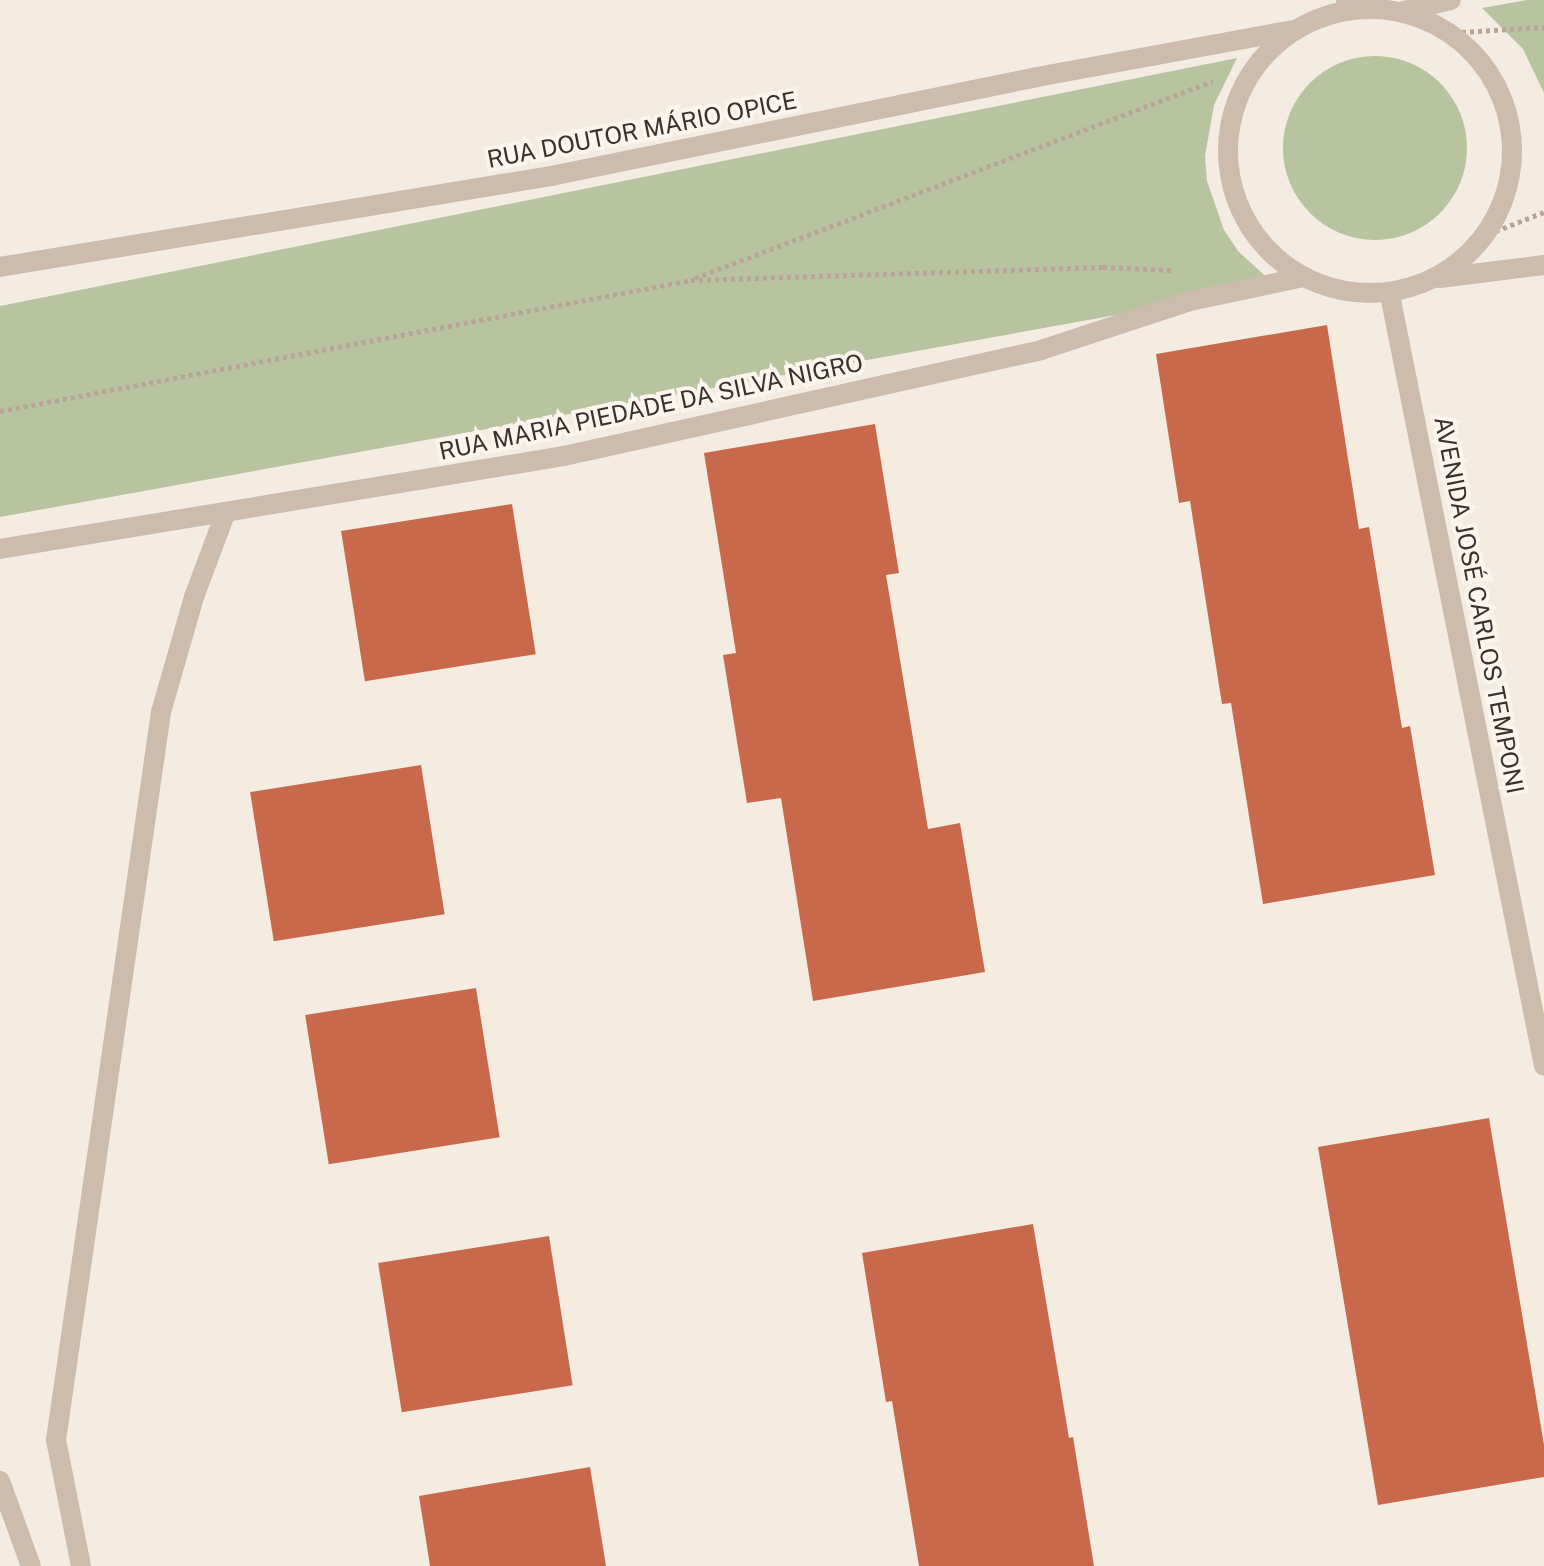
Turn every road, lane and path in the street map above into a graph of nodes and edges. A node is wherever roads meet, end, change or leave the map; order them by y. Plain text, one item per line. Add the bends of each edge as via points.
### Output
1 (1451, 0) edge
2 (1347, 4) edge
3 (1404, 11) junction
4 (1544, 27) edge
5 (1292, 30) junction
6 (1453, 33) junction
7 (1255, 65) junction
8 (1544, 212) edge
9 (1488, 234) junction
10 (1544, 265) edge
11 (0, 267) edge
12 (1180, 271) dead end
13 (1304, 277) junction
14 (1440, 278) junction
15 (691, 280) junction
16 (1390, 295) junction
17 (0, 411) edge
18 (225, 514) junction
19 (0, 549) edge
20 (1542, 1041) edge
21 (1544, 1066) edge
22 (0, 1481) edge
23 (31, 1566) edge
24 (81, 1566) edge

1 - 3 street
2 - 3 street
2 - 5 street
3 - 6 street
4 - 6 path
5 - 7 street
5 - 11 street, RUA DOUTOR MÁRIO OPICE via 551,176
6 - 9 street via 1492,73 1512,126 1511,183
7 - 13 street via 1229,119 1228,179 1251,234
7 - 15 path
8 - 9 path
9 - 14 street
10 - 14 street
12 - 15 path via 1103,267
13 - 16 street via 1340,294
13 - 18 street, RUA MARIA PIEDADE DA SILVA NIGRO via 1190,301 1041,350 564,456
14 - 16 street
15 - 17 path
16 - 20 street, AVENIDA JOSÉ CARLOS TEMPONI
18 - 19 street, RUA MARIA PIEDADE DA SILVA NIGRO
18 - 24 street via 161,712 56,1440
20 - 21 street, AVENIDA JOSÉ CARLOS TEMPONI
22 - 23 street

